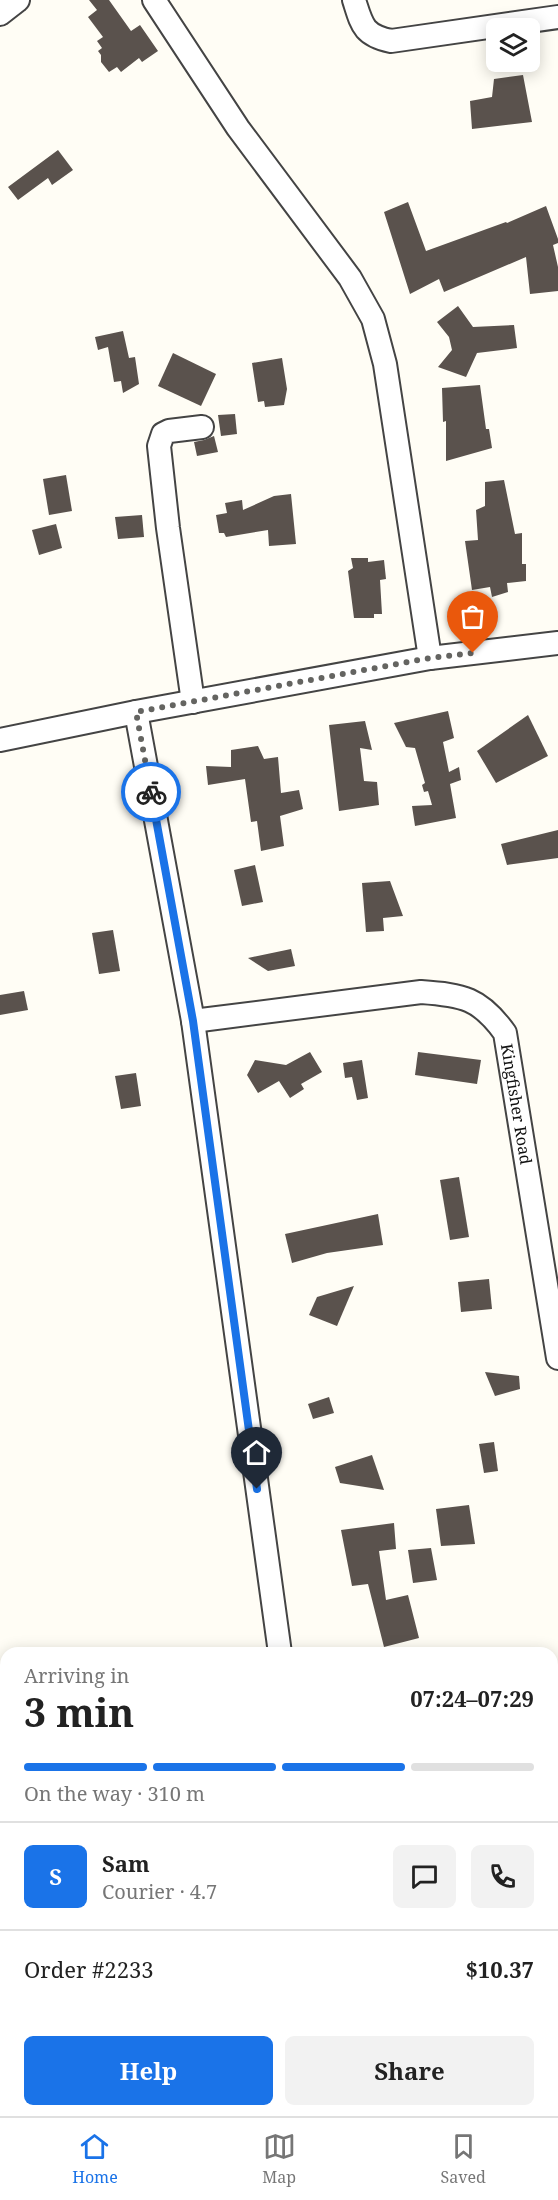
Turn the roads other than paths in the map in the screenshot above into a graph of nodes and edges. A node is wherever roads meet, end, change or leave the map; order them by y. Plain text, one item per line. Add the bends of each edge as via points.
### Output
1 (18, 0) edge
2 (154, 0) edge
3 (354, 0) edge
4 (0, 14) edge
5 (558, 17) edge
6 (202, 428) dead end
7 (558, 643) edge
8 (430, 658) junction
9 (193, 702) junction
10 (136, 712) junction
11 (0, 740) edge
12 (193, 1021) junction
13 (558, 1358) edge
14 (279, 1647) edge

1 - 4 street
2 - 8 street via 238,128 350,278 373,319 385,364
3 - 5 street via 362,23 374,37 391,41
6 - 9 street via 169,431 160,440 168,528
7 - 8 street
8 - 9 street
9 - 10 street
10 - 11 street
10 - 12 street
12 - 13 street, Kingfisher Road via 421,992 450,994 474,1002 491,1014 505,1033
12 - 14 street

